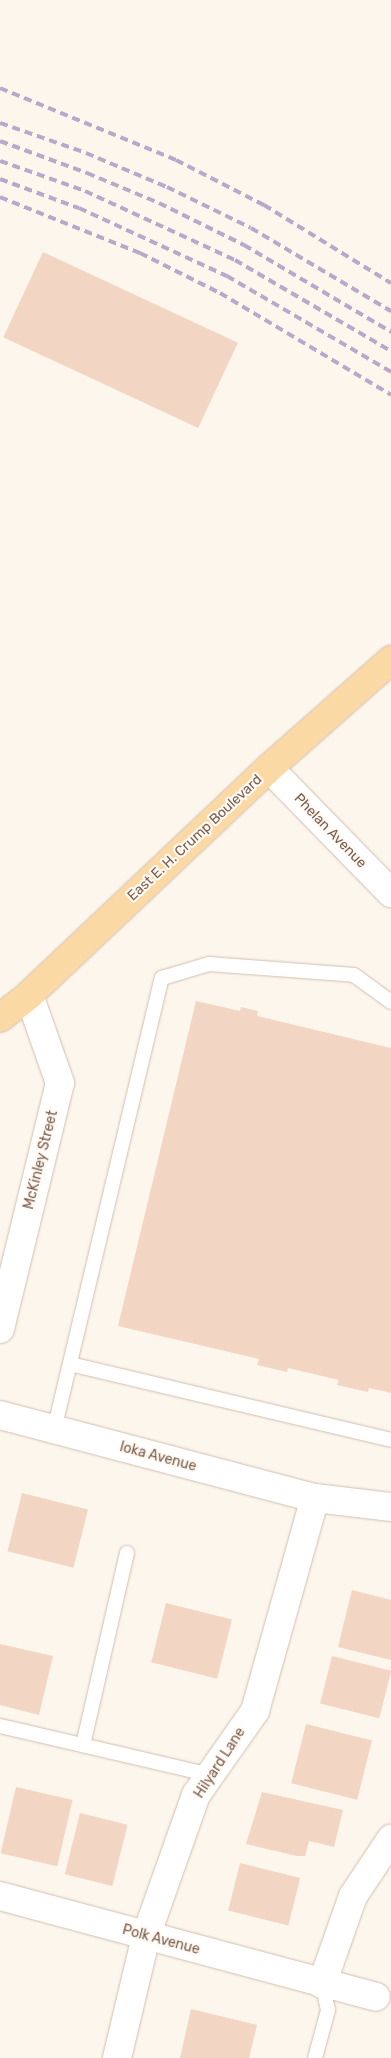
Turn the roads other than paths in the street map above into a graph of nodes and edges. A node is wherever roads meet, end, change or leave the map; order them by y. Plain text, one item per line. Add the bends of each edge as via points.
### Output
1 (391, 660) edge
2 (269, 768) junction
3 (391, 893) edge
4 (29, 995) junction
5 (391, 1002) edge
6 (0, 1018) edge
7 (0, 1329) edge
8 (70, 1364) junction
9 (0, 1415) edge
10 (54, 1430) junction
11 (391, 1440) edge
12 (315, 1498) junction
13 (391, 1508) edge
14 (127, 1553) dead end
15 (0, 1726) edge
16 (83, 1745) junction
17 (210, 1775) junction
18 (391, 1839) edge
19 (0, 1896) edge
20 (146, 1936) junction
21 (322, 1984) junction
22 (376, 1997) dead end
23 (118, 2058) edge
24 (315, 2058) edge

1 - 2 main road, East E. H. Crump Boulevard
2 - 3 street, Phelan Avenue
2 - 4 main road, East E. H. Crump Boulevard
4 - 6 main road, East E. H. Crump Boulevard
4 - 7 street, McKinley Street via 60,1083
5 - 8 lane via 354,975 209,964 162,978
8 - 10 lane
8 - 11 lane
9 - 10 street, Ioka Avenue
10 - 12 street, Ioka Avenue
12 - 13 street
12 - 17 street, Hilyard Lane via 255,1711
14 - 16 lane
15 - 16 lane
16 - 17 lane
17 - 20 street, Hilyard Lane via 196,1795
18 - 21 street via 353,1896
19 - 20 street, Polk Avenue
20 - 21 street, Polk Avenue
20 - 23 street, Hilyard Lane
21 - 22 street, Polk Avenue
21 - 24 lane via 328,2010

